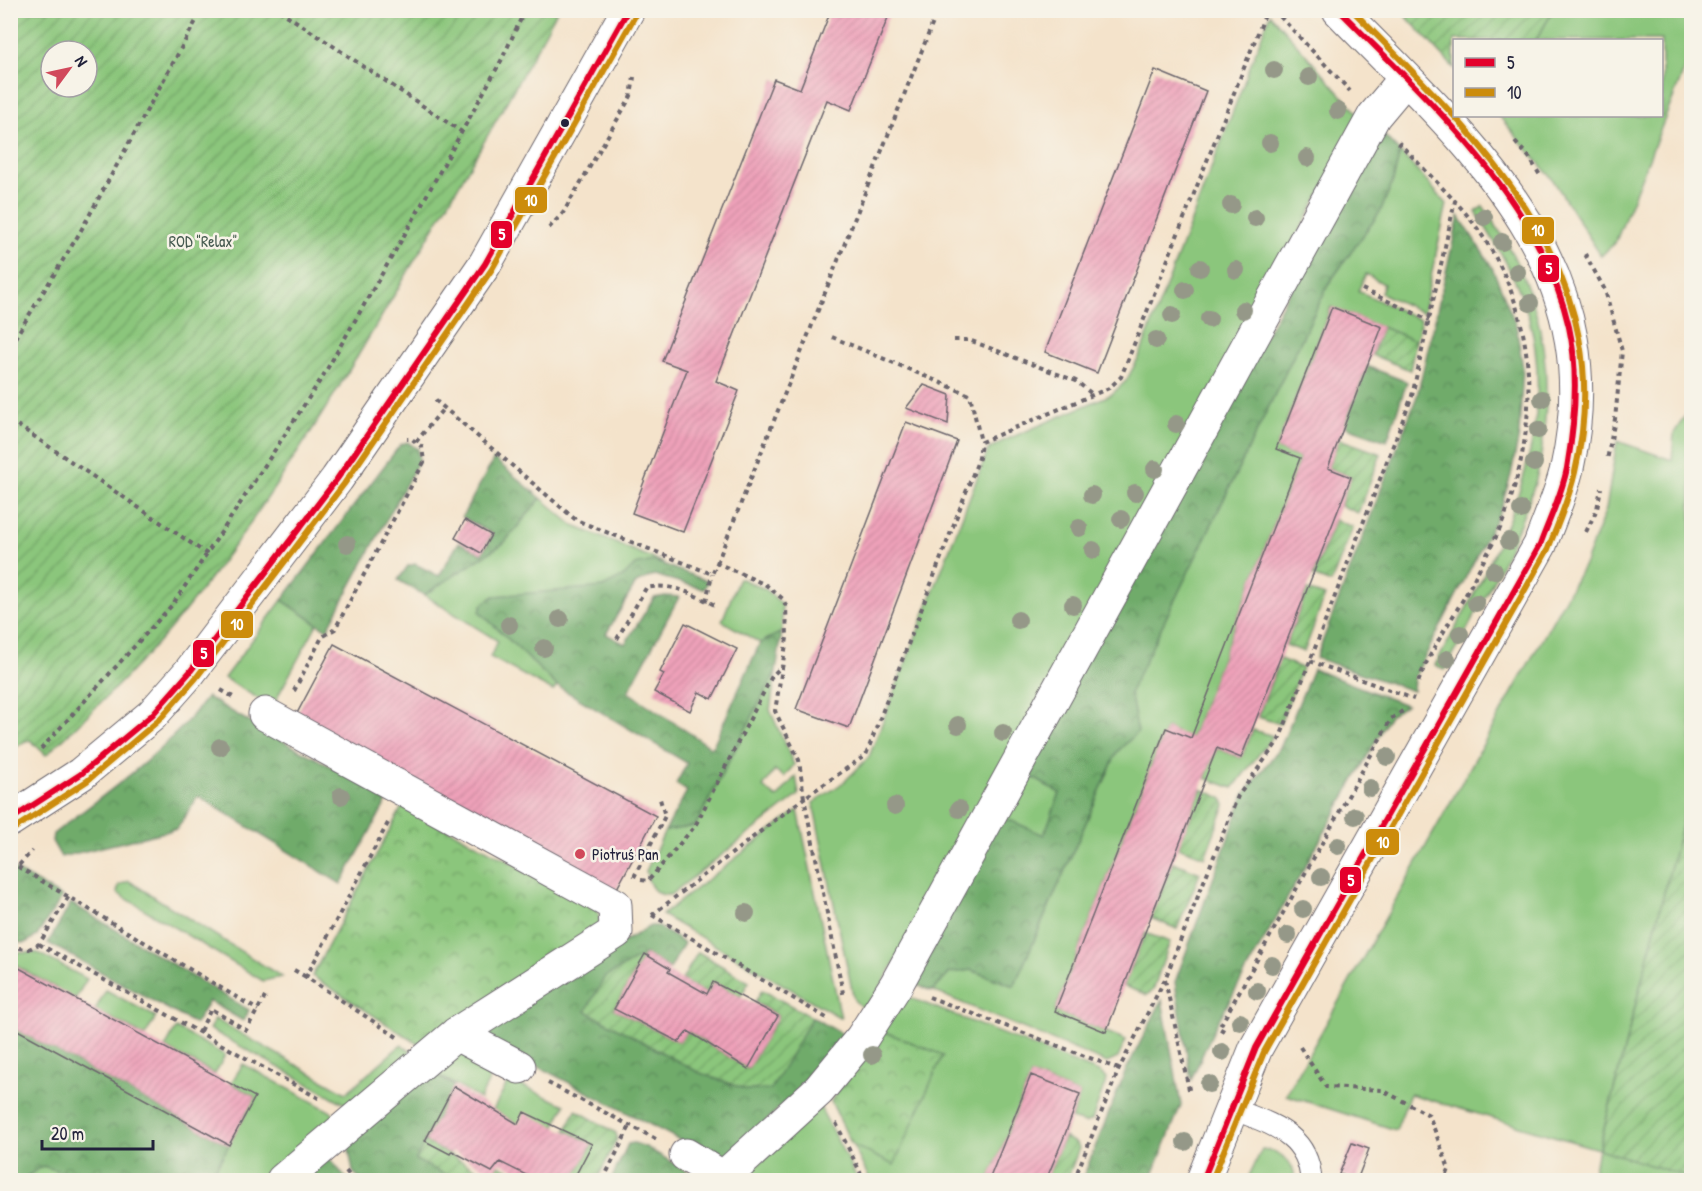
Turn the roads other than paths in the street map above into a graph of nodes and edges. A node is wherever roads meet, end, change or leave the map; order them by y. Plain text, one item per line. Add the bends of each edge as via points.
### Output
1 (627, 10) edge
2 (1339, 10) edge
3 (1405, 79) junction
4 (272, 718) road end
5 (10, 820) edge
6 (456, 1034) junction
7 (529, 1073) road end
8 (1231, 1108) junction
9 (686, 1155) dead end
10 (725, 1179) edge
11 (283, 1180) edge
12 (1203, 1180) edge
13 (1311, 1180) edge

1 - 5 street via 485,264 337,479 189,673 152,715 81,774
2 - 3 street
3 - 8 street via 1503,187 1525,219 1565,304 1576,372 1567,468 1540,545 1256,1048
3 - 10 street via 1374,116 896,985 862,1038 819,1090
4 - 6 street via 615,905 616,932
6 - 7 street
6 - 11 street
8 - 12 street
8 - 13 lane via 1289,1134 1306,1156
9 - 10 street

